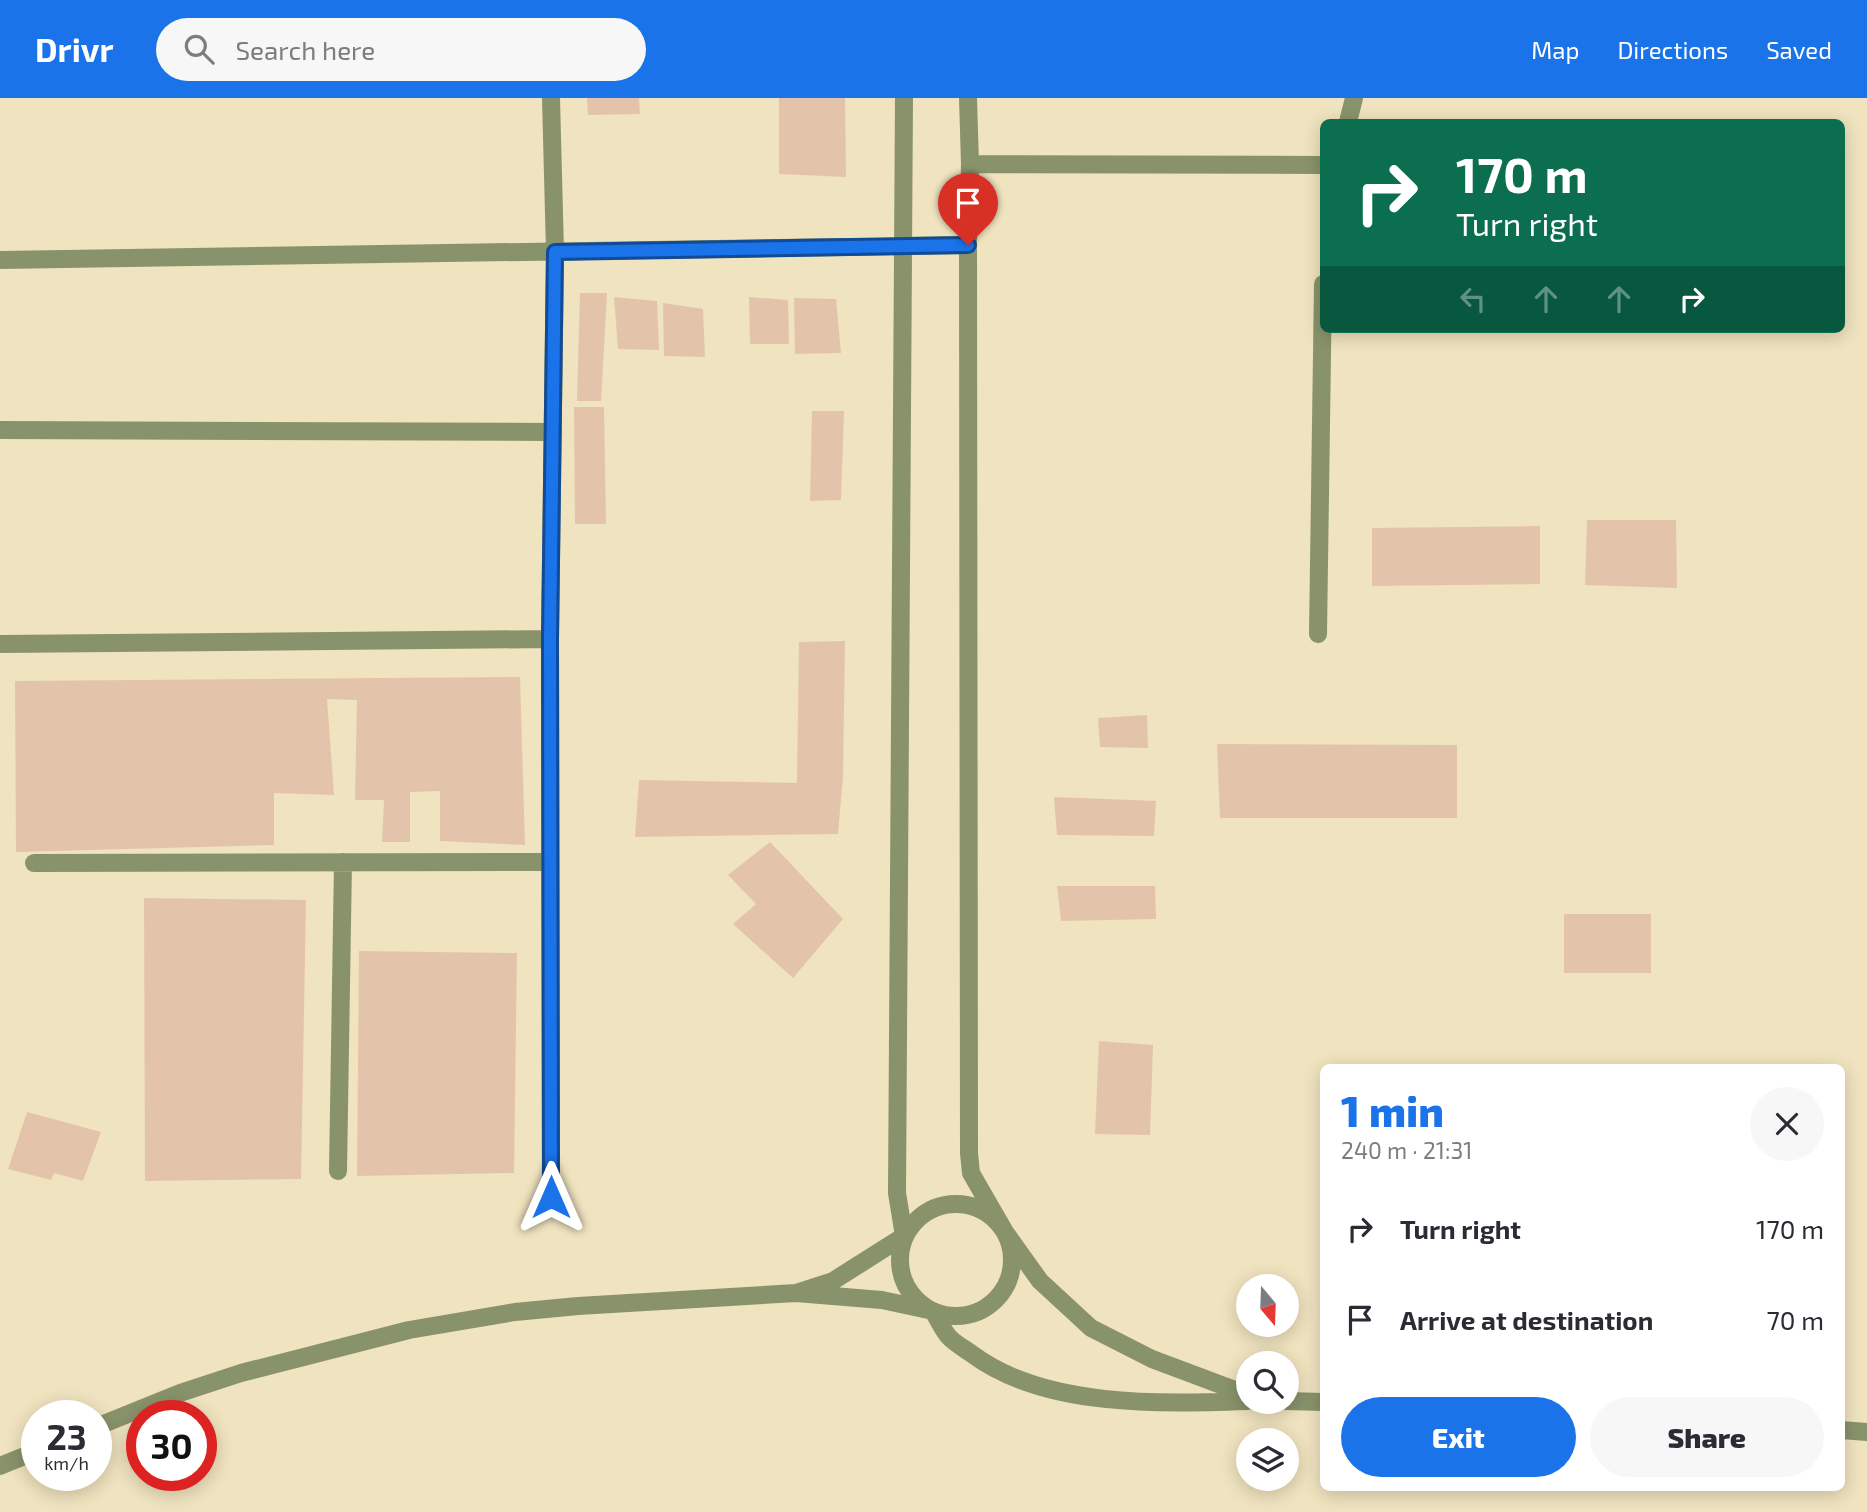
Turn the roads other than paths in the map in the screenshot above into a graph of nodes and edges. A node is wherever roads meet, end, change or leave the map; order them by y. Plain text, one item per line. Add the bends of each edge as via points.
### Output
1 (551, 98) edge
2 (904, 98) edge
3 (968, 98) edge
4 (1354, 98) edge
5 (1349, 119) edge
6 (970, 164) junction
7 (1320, 165) edge
8 (968, 245) junction
9 (905, 246) junction
10 (555, 252) junction
11 (0, 260) edge
12 (1322, 333) edge
13 (0, 430) edge
14 (553, 432) junction
15 (1318, 634) dead end
16 (550, 639) junction
17 (0, 645) edge
18 (343, 862) junction
19 (550, 862) junction
20 (34, 863) dead end
21 (338, 1171) dead end
22 (551, 1197) dead end
23 (1005, 1232) junction
24 (904, 1236) junction
25 (796, 1293) junction
26 (933, 1311) junction
27 (1236, 1390) edge
28 (1236, 1401) edge
29 (1299, 1401) edge
30 (1320, 1402) edge
31 (112, 1421) edge
32 (1845, 1430) edge
33 (1867, 1432) edge
34 (21, 1457) edge
35 (0, 1466) edge

1 - 10 street
2 - 9 street
3 - 6 street
4 - 5 street
6 - 7 street
6 - 8 street
8 - 9 street
8 - 23 street via 969,1153 971,1173
9 - 10 street
9 - 24 street via 897,1193
10 - 11 street
10 - 14 street
12 - 15 street
13 - 14 street
14 - 16 street
16 - 17 street
16 - 19 street
18 - 19 street
18 - 20 street
18 - 21 street
19 - 22 street
23 - 24 street via 987,1213 962,1203 928,1211
23 - 26 street via 1012,1248 1012,1266 998,1297 967,1315
23 - 27 street via 1040,1281 1091,1328 1152,1359
24 - 25 street via 832,1281
24 - 26 street via 900,1262 907,1288
25 - 26 street via 882,1300
25 - 31 street via 515,1312 409,1330 241,1373
26 - 28 street via 950,1338 990,1368 1024,1381 1140,1403
29 - 30 street
32 - 33 street
34 - 35 street

